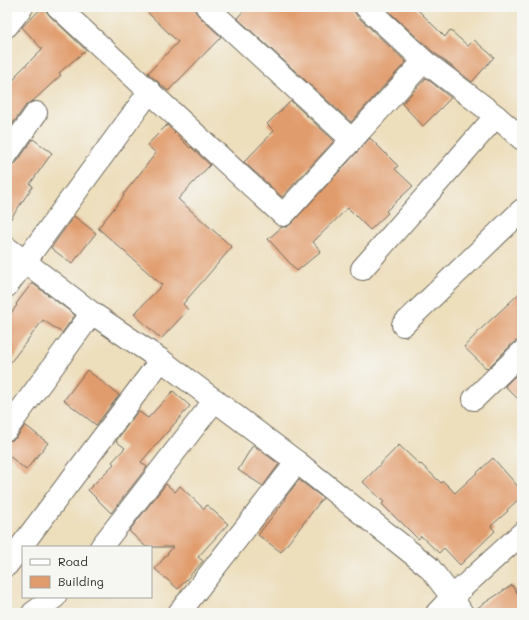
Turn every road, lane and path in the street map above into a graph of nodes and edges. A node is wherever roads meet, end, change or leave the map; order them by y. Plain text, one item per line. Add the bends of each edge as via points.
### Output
1 (22, 7) edge
2 (207, 7) edge
3 (366, 7) edge
4 (60, 8) edge
5 (7, 26) edge
6 (424, 61) junction
7 (150, 91) junction
8 (36, 113) dead end
9 (496, 116) junction
10 (522, 139) edge
11 (352, 140) junction
12 (7, 154) edge
13 (522, 210) edge
14 (7, 248) edge
15 (24, 261) junction
16 (362, 269) dead end
17 (7, 286) edge
18 (92, 313) junction
19 (404, 325) dead end
20 (522, 352) edge
21 (161, 360) junction
22 (474, 399) dead end
23 (215, 400) junction
24 (7, 429) edge
25 (297, 462) junction
26 (522, 533) edge
27 (102, 546) edge
28 (7, 565) edge
29 (54, 598) edge
30 (457, 605) edge
31 (33, 613) edge
32 (179, 613) edge
33 (437, 613) edge

1 - 5 street
2 - 11 street
3 - 6 street
4 - 7 street
6 - 9 street
6 - 11 street
7 - 11 street via 283,215
7 - 15 street
8 - 12 street
9 - 10 street
9 - 16 street
13 - 19 street
14 - 15 street
15 - 17 street
15 - 18 street
18 - 21 street
18 - 24 street
20 - 22 street
21 - 23 street
21 - 28 street
23 - 25 street
23 - 27 street
25 - 30 street via 429,567
25 - 32 street
26 - 30 street
29 - 31 street
30 - 33 street

